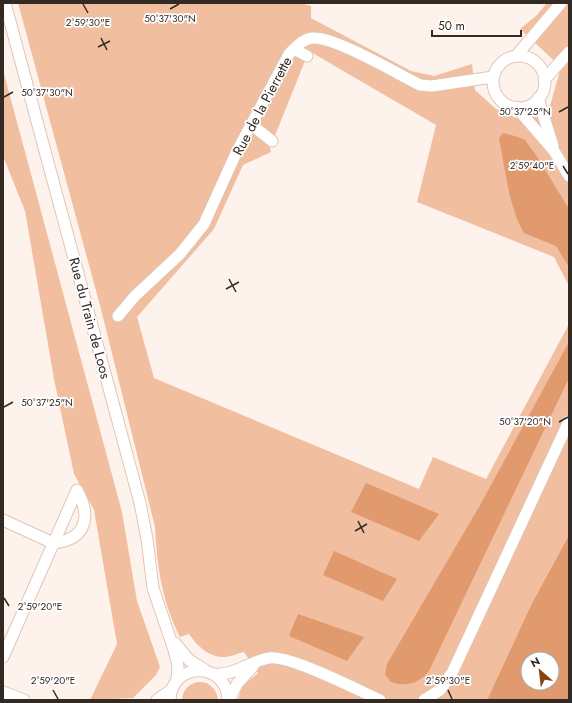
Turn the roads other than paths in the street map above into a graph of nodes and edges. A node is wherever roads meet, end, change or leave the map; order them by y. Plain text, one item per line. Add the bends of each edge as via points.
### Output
1 (5, 3) edge
2 (561, 3) edge
3 (294, 49) junction
4 (569, 52) edge
5 (307, 56) dead end
6 (516, 56) junction
7 (493, 77) junction
8 (544, 80) junction
9 (538, 98) junction
10 (516, 107) junction
11 (252, 125) junction
12 (272, 141) dead end
13 (554, 151) junction
14 (569, 176) edge
15 (118, 316) dead end
16 (569, 422) edge
17 (3, 520) edge
18 (170, 635) junction
19 (3, 657) edge
20 (256, 663) junction
21 (211, 673) junction
22 (177, 680) junction
23 (3, 692) edge
24 (170, 695) edge
25 (24, 700) edge
26 (157, 700) edge
27 (228, 700) edge
28 (380, 700) edge
29 (424, 700) edge

1 - 18 street, Rue du Train de Loos via 140,503 155,594
2 - 6 street
3 - 5 street
3 - 7 street, Rue de la Pierrette via 307,39 331,41 420,85 432,86
3 - 11 street, Rue de la Pierrette
4 - 8 street
6 - 7 street via 501,62
6 - 8 street via 532,60 543,72
7 - 10 street via 496,94 508,105
8 - 9 street via 542,93
9 - 10 street via 532,104
9 - 13 street
10 - 13 street
11 - 12 street
11 - 15 street, Rue de la Pierrette via 237,151 204,224 180,254 135,296
13 - 14 street
16 - 29 street via 452,673 440,690
17 - 19 street via 53,543
18 - 21 street, Rue du Train de Loos via 189,660
18 - 22 street, Rue du Train de Loos via 177,660
20 - 21 street via 226,674
20 - 27 street via 237,684
20 - 28 street via 270,658 289,661
21 - 22 street via 192,671
21 - 27 street via 224,685
22 - 24 street
23 - 25 street
24 - 26 street

